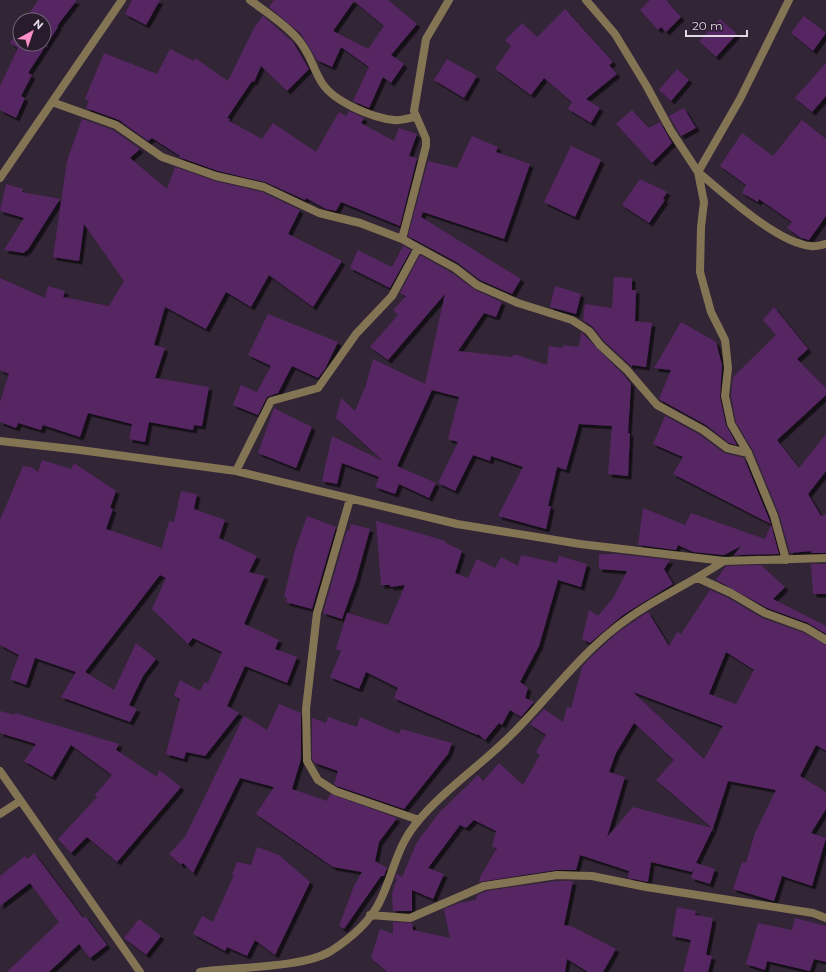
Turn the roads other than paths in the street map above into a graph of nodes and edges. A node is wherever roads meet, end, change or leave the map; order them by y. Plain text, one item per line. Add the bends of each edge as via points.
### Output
1 (122, 0) edge
2 (250, 0) edge
3 (449, 0) edge
4 (586, 0) edge
5 (789, 0) edge
6 (52, 102) junction
7 (415, 118) junction
8 (698, 172) junction
9 (0, 178) edge
10 (402, 239) junction
11 (826, 244) edge
12 (418, 248) junction
13 (0, 441) edge
14 (748, 453) junction
15 (236, 471) junction
16 (350, 499) junction
17 (826, 558) edge
18 (786, 560) junction
19 (724, 561) junction
20 (698, 578) junction
21 (826, 640) edge
22 (0, 771) edge
23 (20, 801) junction
24 (0, 814) edge
25 (419, 820) junction
26 (370, 915) junction
27 (826, 918) edge
28 (218, 971) edge
29 (140, 972) edge
30 (200, 972) edge

1 - 6 street
2 - 7 street via 297,37 310,54 323,84 335,97 380,118
3 - 7 street via 426,39
4 - 8 street via 615,34 671,131
5 - 8 street via 740,99
6 - 9 street
6 - 10 street via 116,125 162,157 216,176 264,187 319,213 360,223
7 - 10 street via 426,139 426,146
8 - 11 street via 767,227 795,243 812,247
8 - 14 street via 704,202 700,272 711,312 725,340 728,368 725,396 731,424
10 - 12 street
12 - 14 street via 455,268 477,285 518,303 572,320 590,330 600,345 627,370 657,405 703,430 727,448
12 - 15 street via 392,296 356,334 318,388 271,402
13 - 15 street
14 - 18 street via 774,516
15 - 16 street
16 - 19 street via 457,524 580,544
16 - 25 street via 317,613 306,709 307,761 318,780 335,791
17 - 18 street
18 - 19 street
19 - 20 street
20 - 21 street via 765,613 806,628
20 - 25 street via 614,628 558,682 510,737
22 - 23 street
23 - 24 street
23 - 29 street
25 - 26 street via 404,838 378,905
26 - 27 street via 410,918 484,886 557,875 592,876 813,913
26 - 28 street via 347,939 329,952 291,963
28 - 30 street

